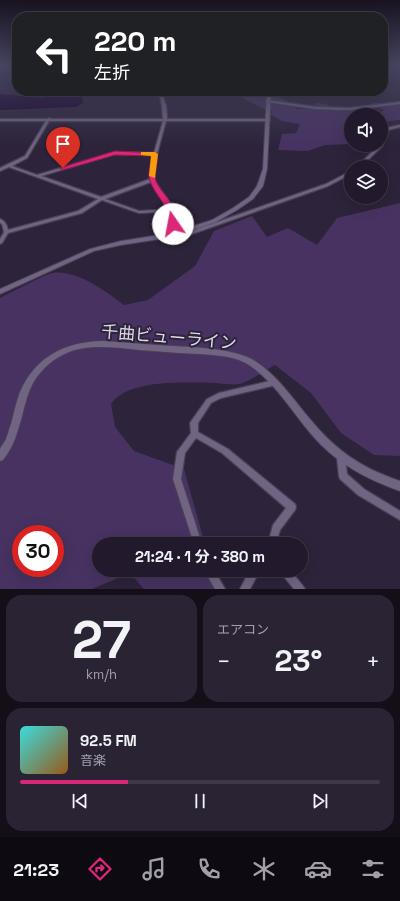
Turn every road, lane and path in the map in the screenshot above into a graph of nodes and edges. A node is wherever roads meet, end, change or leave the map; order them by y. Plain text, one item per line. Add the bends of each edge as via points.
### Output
1 (161, 96) edge
2 (268, 96) edge
3 (268, 101) junction
4 (400, 103) edge
5 (49, 119) junction
6 (165, 119) junction
7 (0, 120) edge
8 (268, 120) junction
9 (400, 126) edge
10 (388, 129) edge
11 (374, 152) edge
12 (155, 154) junction
13 (366, 160) edge
14 (9, 166) junction
15 (0, 170) edge
16 (37, 176) junction
17 (344, 176) edge
18 (152, 180) junction
19 (101, 199) junction
20 (172, 213) junction
21 (0, 220) edge
22 (6, 232) junction
23 (173, 237) junction
24 (0, 243) edge
25 (0, 292) edge
26 (274, 383) junction
27 (195, 434) junction
28 (0, 457) edge
29 (341, 458) junction
30 (400, 486) edge
31 (400, 516) edge
32 (196, 537) edge
33 (274, 537) edge
34 (213, 577) edge
35 (251, 577) edge
36 (290, 577) edge
37 (220, 589) edge
38 (245, 589) edge
39 (300, 589) edge

1 - 6 street
2 - 3 street
3 - 4 street via 316,108 349,109
3 - 8 street
5 - 6 street
5 - 7 street
5 - 14 street via 26,157
6 - 8 street
6 - 12 street
8 - 23 street via 264,177 256,192 235,209 214,221
9 - 10 street
11 - 13 street
12 - 16 street via 115,153
12 - 18 street
14 - 15 street
14 - 16 street
16 - 19 street
17 - 23 street via 326,185
18 - 19 street
18 - 20 street
19 - 20 street via 139,212
19 - 22 street via 73,215
20 - 23 street
21 - 22 street
22 - 24 street
23 - 25 street via 121,242 92,250
26 - 27 street via 219,396 209,401 194,421
26 - 28 street, 千曲ビューライン via 251,363 226,354 106,344 80,346 55,356 34,373 24,394 9,445
26 - 29 street, 千曲ビューライン via 324,442
27 - 32 street via 181,452 177,479
27 - 33 street via 226,451 292,507 276,528
29 - 30 street, 千曲ビューライン via 379,480
29 - 31 street via 343,476 362,492
34 - 37 street
35 - 38 street
36 - 39 street

